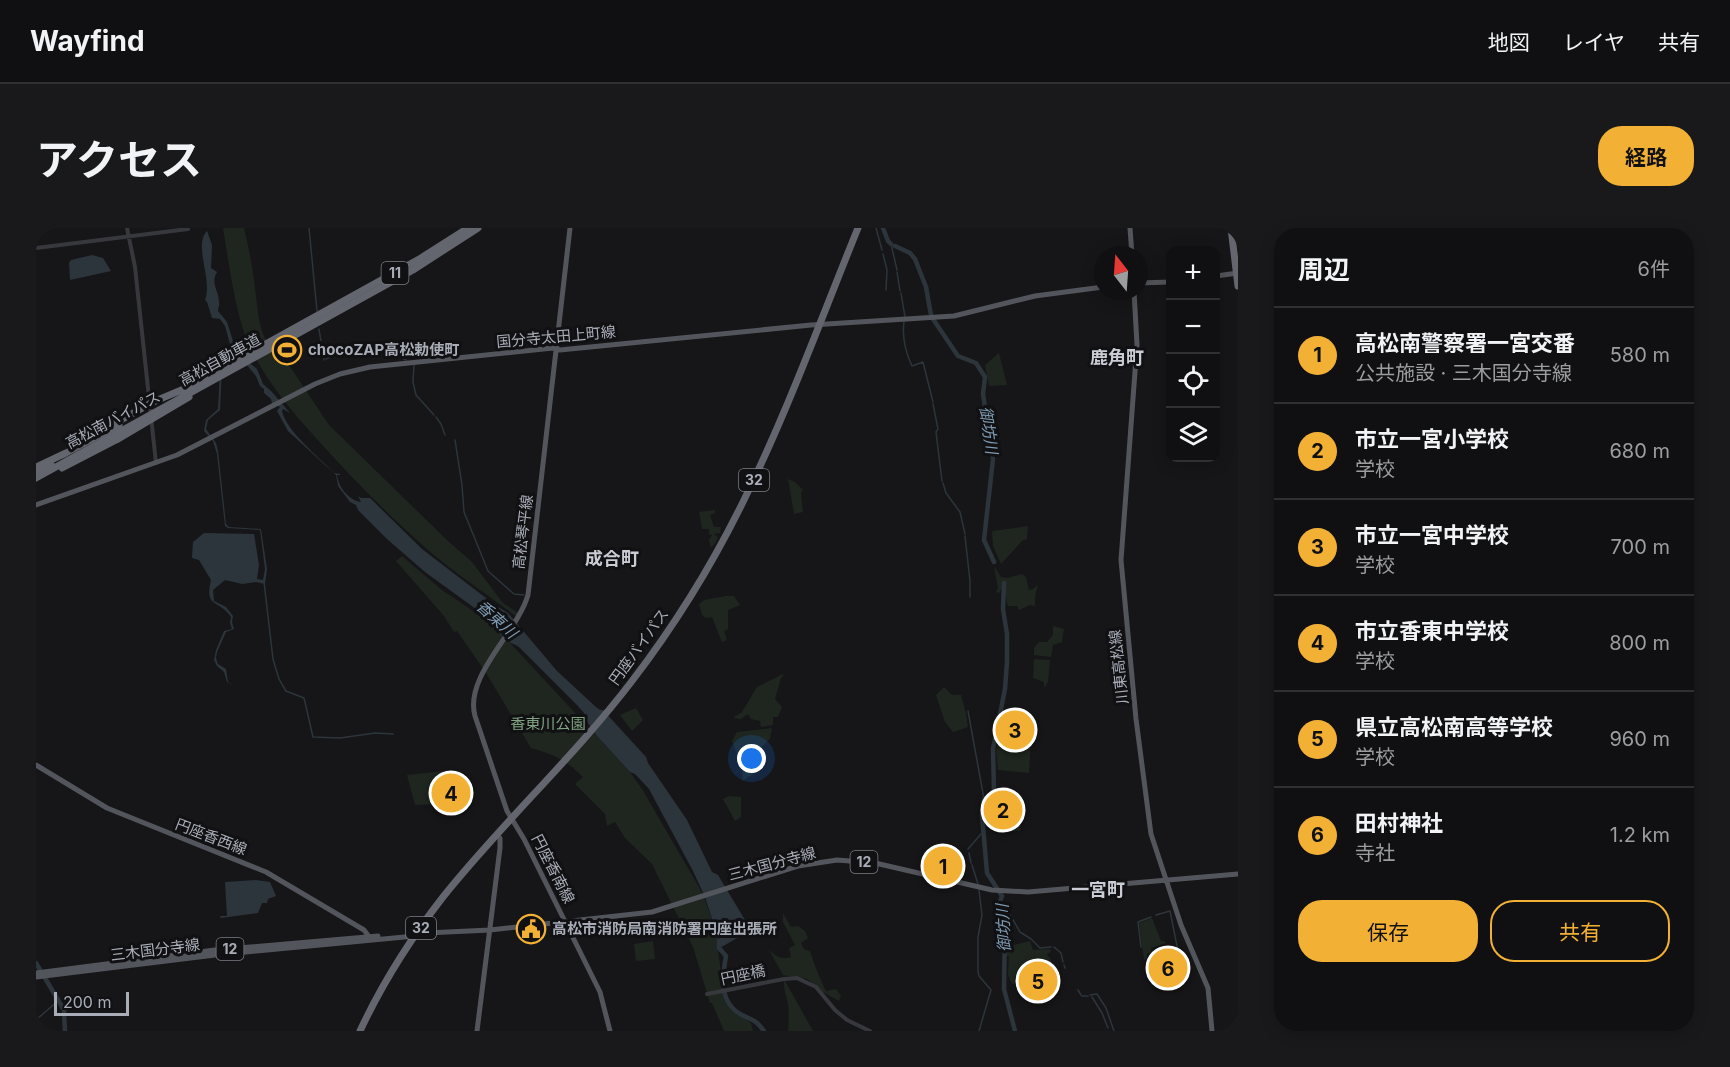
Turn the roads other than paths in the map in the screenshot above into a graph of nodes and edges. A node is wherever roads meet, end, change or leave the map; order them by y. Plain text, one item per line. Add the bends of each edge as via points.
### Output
1 (127, 228) edge
2 (470, 228) edge
3 (480, 228) edge
4 (570, 228) edge
5 (861, 228) edge
6 (1130, 228) edge
7 (1233, 228) edge
8 (188, 229) edge
9 (129, 237) junction
10 (1131, 246) edge
11 (36, 248) edge
12 (1238, 255) edge
13 (1237, 273) edge
14 (1220, 275) edge
15 (1166, 282) edge
16 (1148, 283) edge
17 (1238, 286) edge
18 (1094, 288) edge
19 (1134, 300) edge
20 (821, 324) junction
21 (272, 345) junction
22 (557, 349) junction
23 (234, 368) junction
24 (217, 375) junction
25 (202, 382) junction
26 (150, 408) junction
27 (151, 416) junction
28 (156, 463) junction
29 (44, 464) junction
30 (36, 467) edge
31 (62, 468) dead end
32 (36, 473) edge
33 (36, 478) edge
34 (36, 505) edge
35 (36, 765) edge
36 (513, 820) junction
37 (499, 837) junction
38 (1238, 874) edge
39 (1165, 879) junction
40 (566, 921) junction
41 (490, 930) junction
42 (418, 934) junction
43 (370, 938) junction
44 (36, 976) edge
45 (707, 994) dead end
46 (362, 1031) edge
47 (477, 1031) edge
48 (610, 1031) edge
49 (870, 1031) edge
50 (1212, 1031) edge

1 - 9 street
2 - 21 highway, 高松南バイパス / 11
2 - 25 highway, 高松自動車道, bridge via 417,263
3 - 21 highway, 高松南バイパス / 11 via 406,276
3 - 23 highway, 高松自動車道, bridge
4 - 22 main road, 高松琴平線
5 - 20 highway, 円座バイパス / 32
6 - 10 main road
7 - 12 highway
7 - 13 highway
8 - 9 street
9 - 11 street
9 - 26 street
13 - 14 main road
13 - 17 highway
15 - 16 main road
18 - 20 main road, 国分寺太田上町線 via 1035,296 954,316
19 - 39 main road, 川東高松線 via 1137,345 1121,570 1147,810
20 - 22 main road, 国分寺太田上町線
20 - 36 highway, 円座バイパス / 32 via 762,463 689,599 610,711
21 - 24 highway, 高松南バイパス / 11, bridge
22 - 28 main road, 国分寺太田上町線 via 359,369 328,378
22 - 36 main road, 高松琴平線 via 528,595 475,688 473,710 505,807
23 - 31 highway, bridge via 170,409
23 - 33 highway, 高松自動車道, bridge
24 - 26 highway, 高松南バイパス / 11
24 - 27 highway, 高松南バイパス / 11
25 - 29 highway, bridge via 153,402
25 - 32 highway, 高松自動車道, bridge
26 - 27 street
26 - 29 highway, 高松南バイパス / 11
27 - 28 street
27 - 32 highway, 高松南バイパス / 11
28 - 34 main road, 国分寺太田上町線
29 - 30 highway, 高松南バイパス / 11
35 - 43 main road, 円座香西線 via 107,808 266,872 364,930
36 - 37 highway, 円座バイパス / 32
36 - 40 main road, 円座香南線
37 - 41 main road
37 - 42 highway, 円座バイパス / 32
38 - 39 main road, 三木国分寺線 / 12
39 - 40 main road, 三木国分寺線 / 12 via 1028,892 1000,891 874,863 841,861 798,866 640,914
39 - 50 main road, 川東高松線 via 1186,940 1207,984
40 - 41 main road, 三木国分寺線 / 12
40 - 48 main road, 円座香南線 via 600,992
41 - 42 main road, 三木国分寺線 / 12
41 - 47 main road
42 - 43 main road, 三木国分寺線 / 12
42 - 46 highway, 円座バイパス / 32
43 - 44 main road, 三木国分寺線 / 12 via 215,950
45 - 49 street, 円座橋 via 793,977 808,982 847,1020

